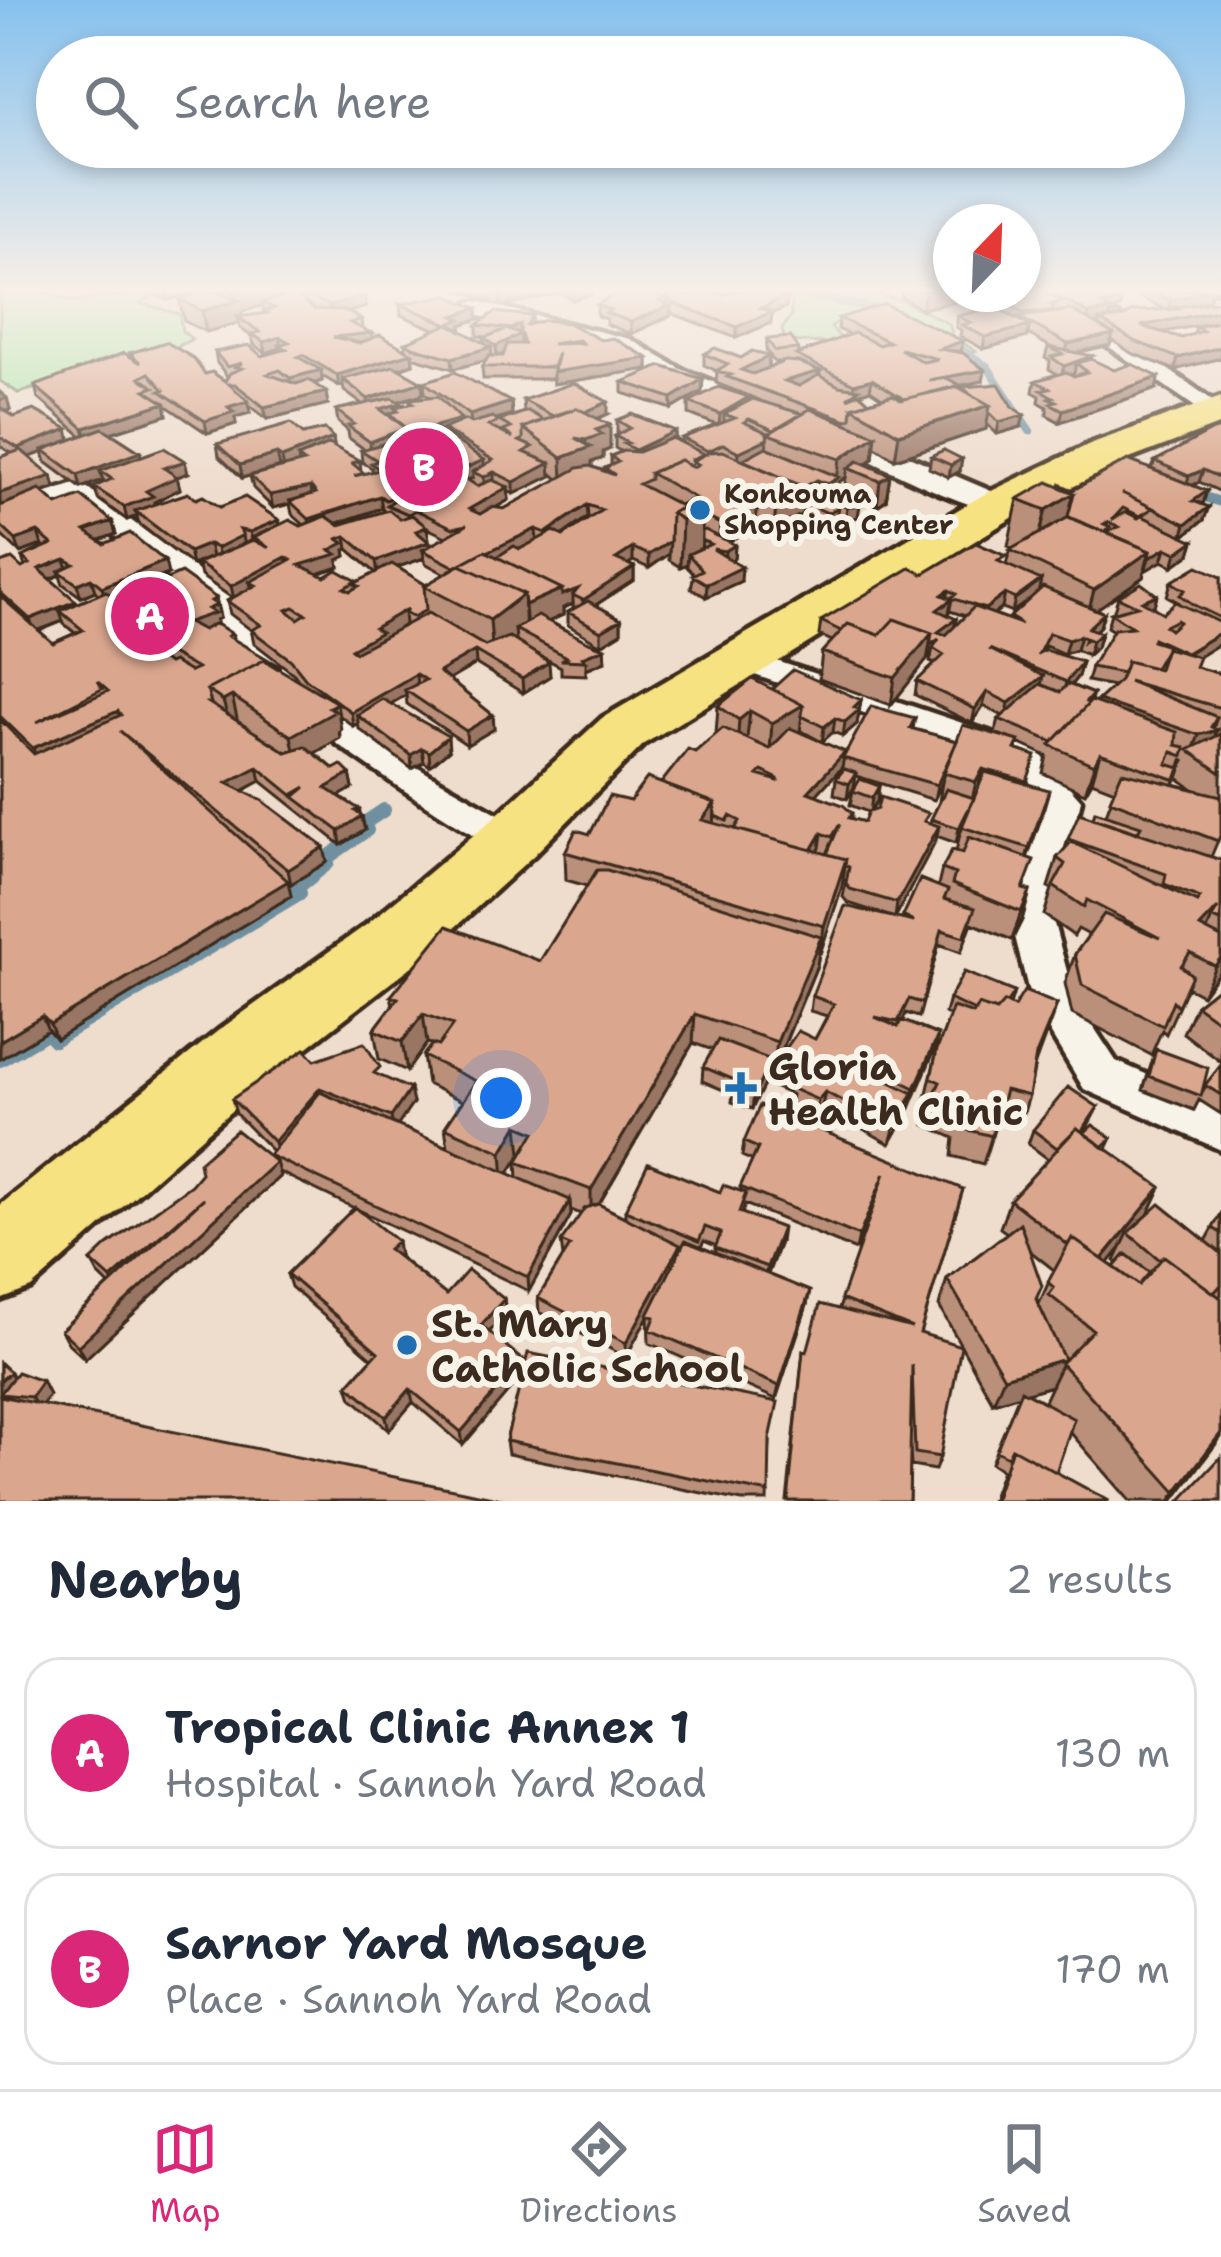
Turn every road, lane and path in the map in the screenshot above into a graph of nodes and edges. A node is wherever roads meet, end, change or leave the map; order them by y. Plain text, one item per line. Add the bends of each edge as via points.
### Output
1 (649, 360) edge
2 (1140, 360) edge
3 (1218, 413) edge
4 (1000, 506) junction
5 (0, 517) edge
6 (741, 659) junction
7 (511, 839) junction
8 (1221, 1129) edge
9 (0, 1259) edge

1 - 4 street
2 - 3 street
3 - 4 highway via 1108,452
4 - 6 highway
5 - 7 street via 75,492 222,604 252,652 391,768
6 - 7 highway via 622,731
6 - 8 street via 1021,755 1062,800 1032,920 1053,1000 1100,1075
7 - 9 highway

